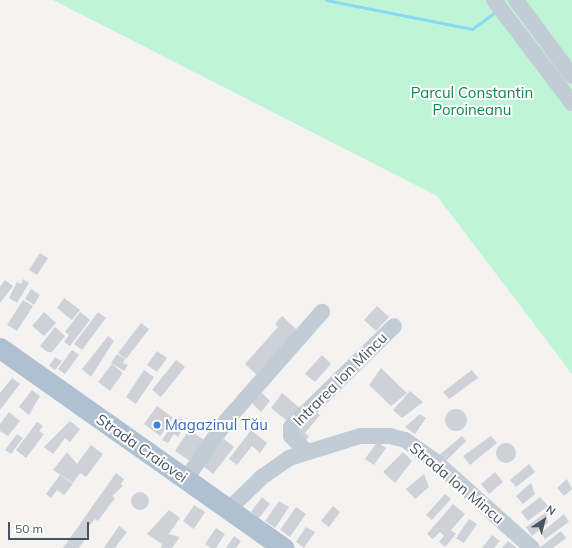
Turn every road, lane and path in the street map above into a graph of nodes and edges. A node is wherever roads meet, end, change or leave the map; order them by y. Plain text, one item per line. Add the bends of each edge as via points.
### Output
1 (494, 0) edge
2 (506, 0) edge
3 (516, 0) edge
4 (572, 76) edge
5 (572, 89) edge
6 (572, 103) edge
7 (322, 312) dead end
8 (394, 326) dead end
9 (0, 348) edge
10 (306, 451) junction
11 (186, 479) junction
12 (229, 509) junction
13 (284, 548) edge
14 (532, 548) edge

1 - 6 street
2 - 5 street
3 - 4 street
7 - 11 street via 227,420
8 - 10 street, Intrarea Ion Mincu via 290,427 291,436
9 - 11 main road, Strada Craiovei
10 - 12 street, Strada Ion Mincu via 275,467
10 - 14 street, Strada Ion Mincu via 376,434 405,440 436,462
11 - 12 main road, Strada Craiovei
12 - 13 main road, Strada Craiovei

